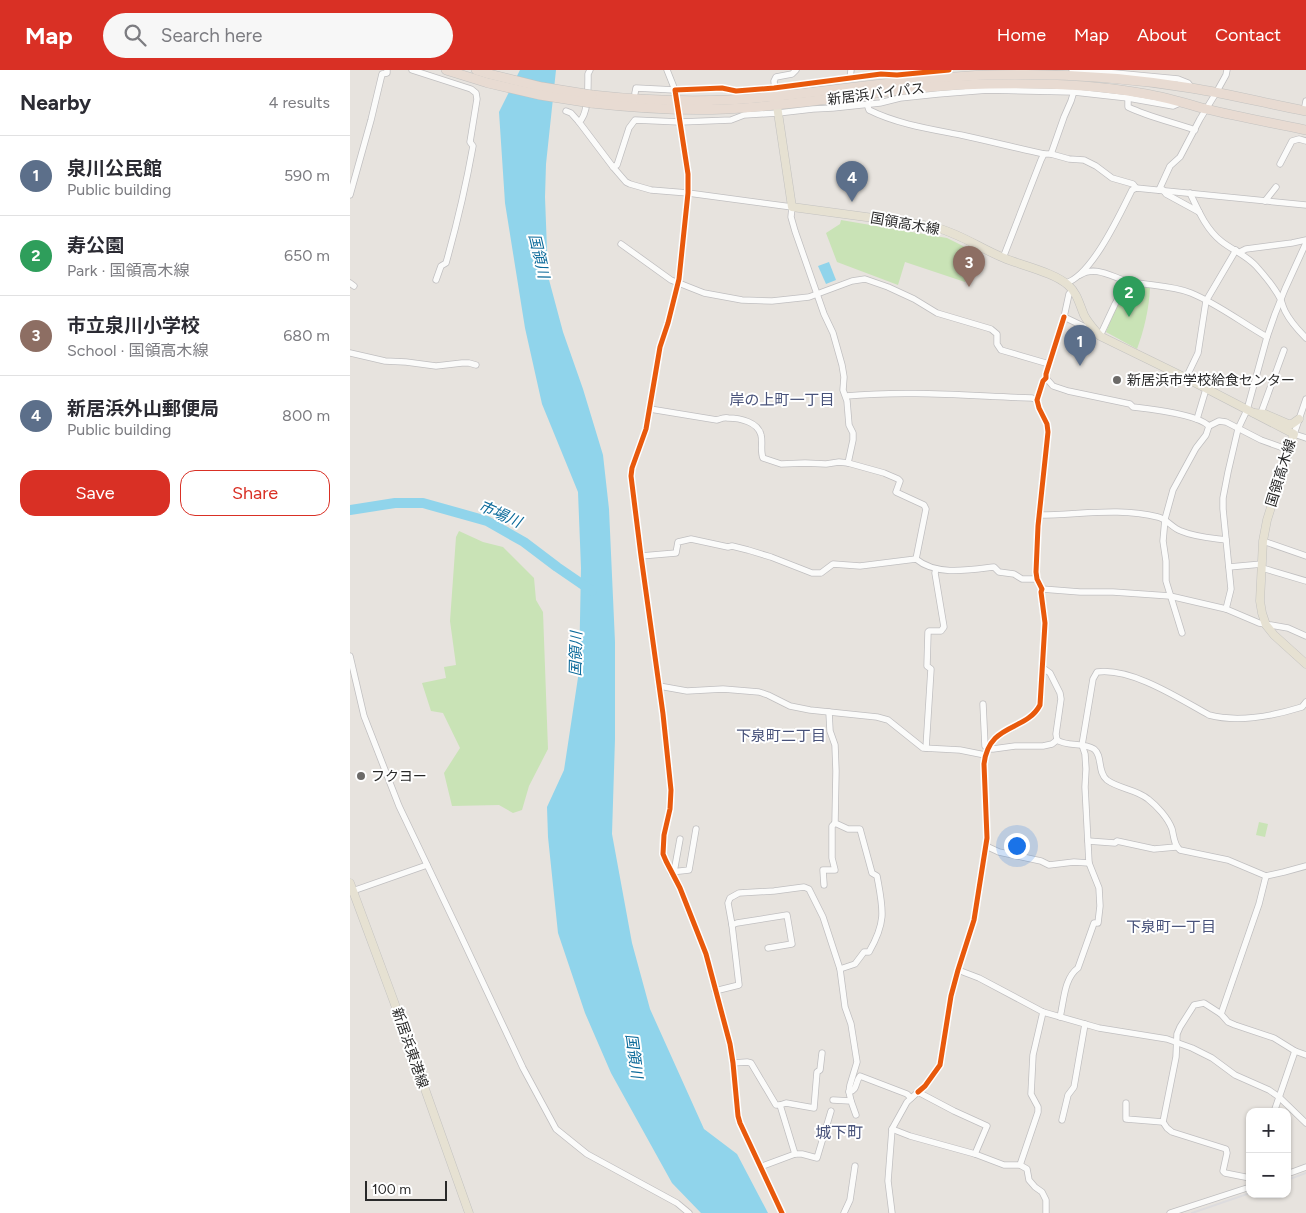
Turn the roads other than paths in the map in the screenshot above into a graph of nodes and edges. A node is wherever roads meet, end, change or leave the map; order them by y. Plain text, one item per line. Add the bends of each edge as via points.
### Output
1 (387, 70) edge
2 (412, 70) edge
3 (446, 70) edge
4 (476, 70) edge
5 (590, 70) edge
6 (667, 70) edge
7 (796, 70) edge
8 (851, 70) edge
9 (949, 70) edge
10 (1227, 70) edge
11 (1077, 72) edge
12 (488, 78) junction
13 (850, 78) junction
14 (1075, 89) junction
15 (675, 91) junction
16 (775, 92) junction
17 (635, 93) dead end
18 (1216, 93) junction
19 (1128, 98) junction
20 (591, 99) junction
21 (1306, 101) edge
22 (1182, 102) junction
23 (867, 104) junction
24 (778, 109) junction
25 (1206, 109) junction
26 (566, 111) dead end
27 (1305, 111) edge
28 (680, 119) junction
29 (579, 122) junction
30 (1194, 130) junction
31 (1306, 130) edge
32 (1306, 140) edge
33 (1047, 154) junction
34 (1280, 164) dead end
35 (613, 167) junction
36 (1276, 187) dead end
37 (1136, 188) junction
38 (1161, 190) junction
39 (688, 193) junction
40 (1190, 193) junction
41 (350, 195) edge
42 (1265, 201) junction
43 (1306, 205) edge
44 (792, 207) junction
45 (1199, 212) junction
46 (1306, 242) edge
47 (620, 244) dead end
48 (1238, 251) junction
49 (1003, 258) junction
50 (1077, 277) junction
51 (436, 280) dead end
52 (1125, 281) junction
53 (678, 283) junction
54 (1066, 283) junction
55 (1073, 290) junction
56 (818, 294) junction
57 (1281, 300) junction
58 (1206, 301) junction
59 (1064, 317) junction
60 (1090, 326) junction
61 (1100, 336) junction
62 (1267, 337) junction
63 (1306, 338) edge
64 (1284, 350) dead end
65 (350, 353) edge
66 (1050, 364) junction
67 (476, 365) dead end
68 (1046, 378) junction
69 (1186, 378) junction
70 (1206, 389) junction
71 (846, 396) junction
72 (1306, 399) edge
73 (1037, 400) junction
74 (650, 408) junction
75 (1253, 412) junction
76 (1197, 419) junction
77 (1299, 419) junction
78 (1209, 426) junction
79 (1238, 430) junction
80 (1294, 434) junction
81 (1306, 438) edge
82 (1289, 450) junction
83 (848, 463) junction
84 (1039, 515) junction
85 (1165, 520) junction
86 (1226, 540) junction
87 (1263, 541) junction
88 (641, 556) junction
89 (1306, 556) edge
90 (916, 559) junction
91 (1262, 566) junction
92 (1229, 567) junction
93 (936, 569) junction
94 (1037, 579) junction
95 (1306, 582) edge
96 (1042, 589) junction
97 (1170, 596) junction
98 (1226, 609) junction
99 (1266, 625) junction
100 (1182, 633) dead end
101 (1306, 636) edge
102 (350, 656) edge
103 (1305, 660) edge
104 (1043, 668) junction
105 (659, 686) junction
106 (1306, 702) edge
107 (983, 704) dead end
108 (828, 712) junction
109 (1057, 740) junction
110 (1082, 745) junction
111 (926, 748) junction
112 (988, 749) junction
113 (985, 755) junction
114 (835, 823) junction
115 (696, 829) dead end
116 (680, 839) dead end
117 (1088, 841) junction
118 (986, 846) junction
119 (1176, 847) junction
120 (1089, 863) junction
121 (427, 865) junction
122 (1306, 866) edge
123 (673, 872) junction
124 (1266, 876) junction
125 (824, 885) dead end
126 (351, 889) edge
127 (732, 925) junction
128 (768, 948) dead end
129 (840, 969) junction
130 (958, 970) junction
131 (715, 991) junction
132 (1043, 1012) junction
133 (1221, 1014) junction
134 (1060, 1017) junction
135 (1085, 1024) junction
136 (1176, 1042) junction
137 (1295, 1051) junction
138 (822, 1052) dead end
139 (1306, 1055) edge
140 (733, 1063) junction
141 (849, 1092) junction
142 (918, 1092) junction
143 (1279, 1097) junction
144 (911, 1098) junction
145 (833, 1100) dead end
146 (851, 1101) junction
147 (1126, 1103) dead end
148 (780, 1105) junction
149 (1275, 1108) edge
150 (831, 1111) dead end
151 (856, 1115) dead end
152 (1062, 1120) dead end
153 (1163, 1122) junction
154 (1306, 1123) edge
155 (892, 1129) junction
156 (795, 1154) junction
157 (975, 1154) junction
158 (1020, 1165) junction
159 (855, 1166) dead end
160 (760, 1167) junction
161 (1306, 1167) edge
162 (1291, 1173) edge
163 (1246, 1177) edge
164 (1246, 1188) edge
165 (469, 1213) edge
166 (689, 1213) edge
167 (782, 1213) edge
168 (844, 1213) edge
169 (892, 1213) edge
170 (1046, 1213) edge
171 (1170, 1213) edge

1 - 41 street via 382,74
2 - 51 street via 471,89 478,99 470,142 473,146 457,226 446,263
3 - 12 highway, 新居浜バイパス
4 - 12 highway, 新居浜バイパス
5 - 29 street via 586,110
6 - 15 street
7 - 16 street via 776,77
8 - 13 street
9 - 13 street
10 - 18 street
11 - 14 street
11 - 16 highway, 新居浜バイパス via 987,75
11 - 18 highway, 新居浜バイパス
12 - 20 highway, 新居浜バイパス, bridge via 540,95
13 - 16 street
14 - 19 street
14 - 22 highway, 新居浜バイパス via 1140,93
14 - 23 street via 988,90
14 - 24 highway, 新居浜バイパス via 1014,84 941,86
14 - 33 street
15 - 16 street via 722,88 736,92
15 - 17 street via 636,88
16 - 20 highway, 新居浜バイパス via 727,100
16 - 24 main road
18 - 25 street
18 - 27 highway, 新居浜バイパス
19 - 22 street via 1173,106
19 - 30 street via 1128,107
20 - 24 highway, 新居浜バイパス via 658,109
21 - 27 street
22 - 25 highway, 新居浜バイパス
23 - 24 street
23 - 33 street via 868,110 887,118
24 - 28 street via 730,120
24 - 44 main road
25 - 30 street
25 - 31 highway, 新居浜バイパス
26 - 29 street
28 - 35 street via 635,120
28 - 39 street
29 - 35 street
30 - 38 street via 1180,157 1170,166
32 - 34 street via 1292,141
33 - 37 street via 1084,160 1112,178 1133,184
33 - 49 street
35 - 39 street via 626,182 635,186
36 - 42 street
37 - 38 street
37 - 50 street via 1106,240
38 - 40 street
38 - 45 street
39 - 44 street
39 - 53 street
40 - 42 street
40 - 45 street
42 - 43 street
44 - 49 main road, 国領高木線 via 937,228
44 - 56 street via 795,231
45 - 48 street via 1211,231
46 - 48 street
46 - 57 street
47 - 53 street
48 - 57 street via 1255,264
48 - 58 street
49 - 54 main road, 国領高木線
50 - 52 street via 1095,271
50 - 54 street
52 - 58 street via 1173,288
52 - 61 street
53 - 56 street via 704,293 742,300 772,302
53 - 74 street via 660,347
54 - 55 main road, 国領高木線
55 - 59 street via 1069,294
55 - 60 main road, 国領高木線
56 - 66 street via 865,278 938,313 991,329 997,334 1001,350
56 - 71 street via 839,350
57 - 62 street
57 - 63 street via 1285,311
58 - 62 street
58 - 69 street via 1198,352
59 - 60 street
59 - 66 street
60 - 61 main road, 国領高木線
61 - 69 main road, 国領高木線
62 - 75 street
64 - 75 street
65 - 67 street via 385,361 436,366
66 - 68 street
68 - 73 street
68 - 76 street via 1054,386 1068,391
69 - 70 main road, 国領高木線
70 - 75 main road, 国領高木線
70 - 76 street
71 - 73 street via 940,394
71 - 83 street via 853,433
72 - 77 street
73 - 84 street via 1048,432
74 - 83 street via 717,420 727,417 754,424 762,437 763,458 781,464
74 - 88 street via 631,476
75 - 77 main road via 1288,424
75 - 79 street
75 - 80 main road, 国領高木線
76 - 78 street
77 - 80 street
78 - 79 street via 1219,421
78 - 85 street via 1173,490
79 - 82 street
79 - 86 street via 1223,498
80 - 81 street
80 - 82 main road, 国領高木線
82 - 87 main road, 国領高木線
83 - 90 street via 898,479 896,492 924,506
84 - 85 street via 1104,511
84 - 94 street
85 - 86 street via 1180,531
85 - 97 street via 1162,541
86 - 92 street
87 - 89 street
87 - 91 main road, 国領高木線
88 - 90 street via 676,553 678,542 691,539 748,550 812,573 821,573 833,564 860,566
88 - 105 street
90 - 93 street
91 - 92 street
91 - 95 street
91 - 99 main road, 国領高木線 via 1260,601
92 - 98 street via 1232,590
93 - 94 street via 994,567 999,572 1022,579
93 - 111 street via 944,627 928,632 927,666 931,669
94 - 96 street
96 - 97 street
96 - 104 street via 1045,623
97 - 98 street
97 - 100 street
98 - 99 street
99 - 101 street via 1288,628
99 - 103 main road, 国領高木線 via 1274,636
102 - 121 street via 364,716 399,806
104 - 109 street via 1050,673 1060,693
104 - 112 street via 1038,711 999,734
105 - 108 street via 687,691 759,692 790,706
105 - 123 street via 671,790 662,847
106 - 110 street via 1291,711 1254,718 1219,718 1137,677 1097,672 1093,679
107 - 112 street via 984,746
108 - 111 street via 888,720 919,746
108 - 114 street via 835,745
109 - 110 street
109 - 112 street via 1043,746
110 - 117 street
110 - 119 street via 1098,753 1105,779 1140,793 1161,813 1171,828
111 - 113 street
112 - 113 street
113 - 118 street
114 - 125 street via 832,826 835,870 823,870
114 - 129 street via 848,829 860,829 872,872 877,876 883,909 878,937 869,952 864,952 855,964
115 - 123 street via 690,870
116 - 123 street
117 - 119 street via 1117,841 1154,849
117 - 120 street
118 - 120 street via 1049,864
118 - 130 street via 974,920
119 - 124 street via 1228,860
120 - 134 street via 1099,888 1098,923 1094,923 1078,968 1068,980
121 - 126 street
121 - 166 street via 523,1068 556,1130 587,1154 677,1203
122 - 124 street
123 - 131 street via 706,954
124 - 133 street
126 - 165 main road, 新居浜東港線
127 - 128 street via 787,915 792,944
127 - 129 street via 728,903 733,895 804,886 809,889 823,917
127 - 131 street via 739,985
129 - 141 street via 857,1062
130 - 132 street
130 - 142 street via 940,1066
131 - 140 street
132 - 134 street
132 - 158 street via 1034,1055 1031,1094 1038,1112
133 - 136 street via 1204,1003 1194,1005 1180,1027
133 - 137 street via 1235,1026 1274,1038
134 - 135 street
135 - 136 street
135 - 152 street via 1074,1087 1068,1095
136 - 143 street via 1212,1058 1235,1075
136 - 153 street via 1176,1058
137 - 139 street
137 - 143 street
138 - 148 street via 814,1108 786,1103
140 - 148 street via 751,1063 776,1105
140 - 160 street via 738,1116
141 - 144 street via 856,1088 860,1076
141 - 146 street
142 - 144 street
142 - 157 street via 986,1126
143 - 149 street
143 - 154 street
144 - 155 street
145 - 146 street
146 - 151 street
147 - 153 street via 1126,1119
148 - 156 street
150 - 156 street via 817,1158
153 - 163 street via 1172,1132 1226,1149 1223,1171
155 - 157 street
155 - 169 street via 888,1181
156 - 160 street
157 - 158 street via 1004,1165
158 - 170 street via 1027,1169 1029,1180 1042,1192
159 - 168 street via 850,1200
160 - 167 street
161 - 162 street
164 - 171 street

